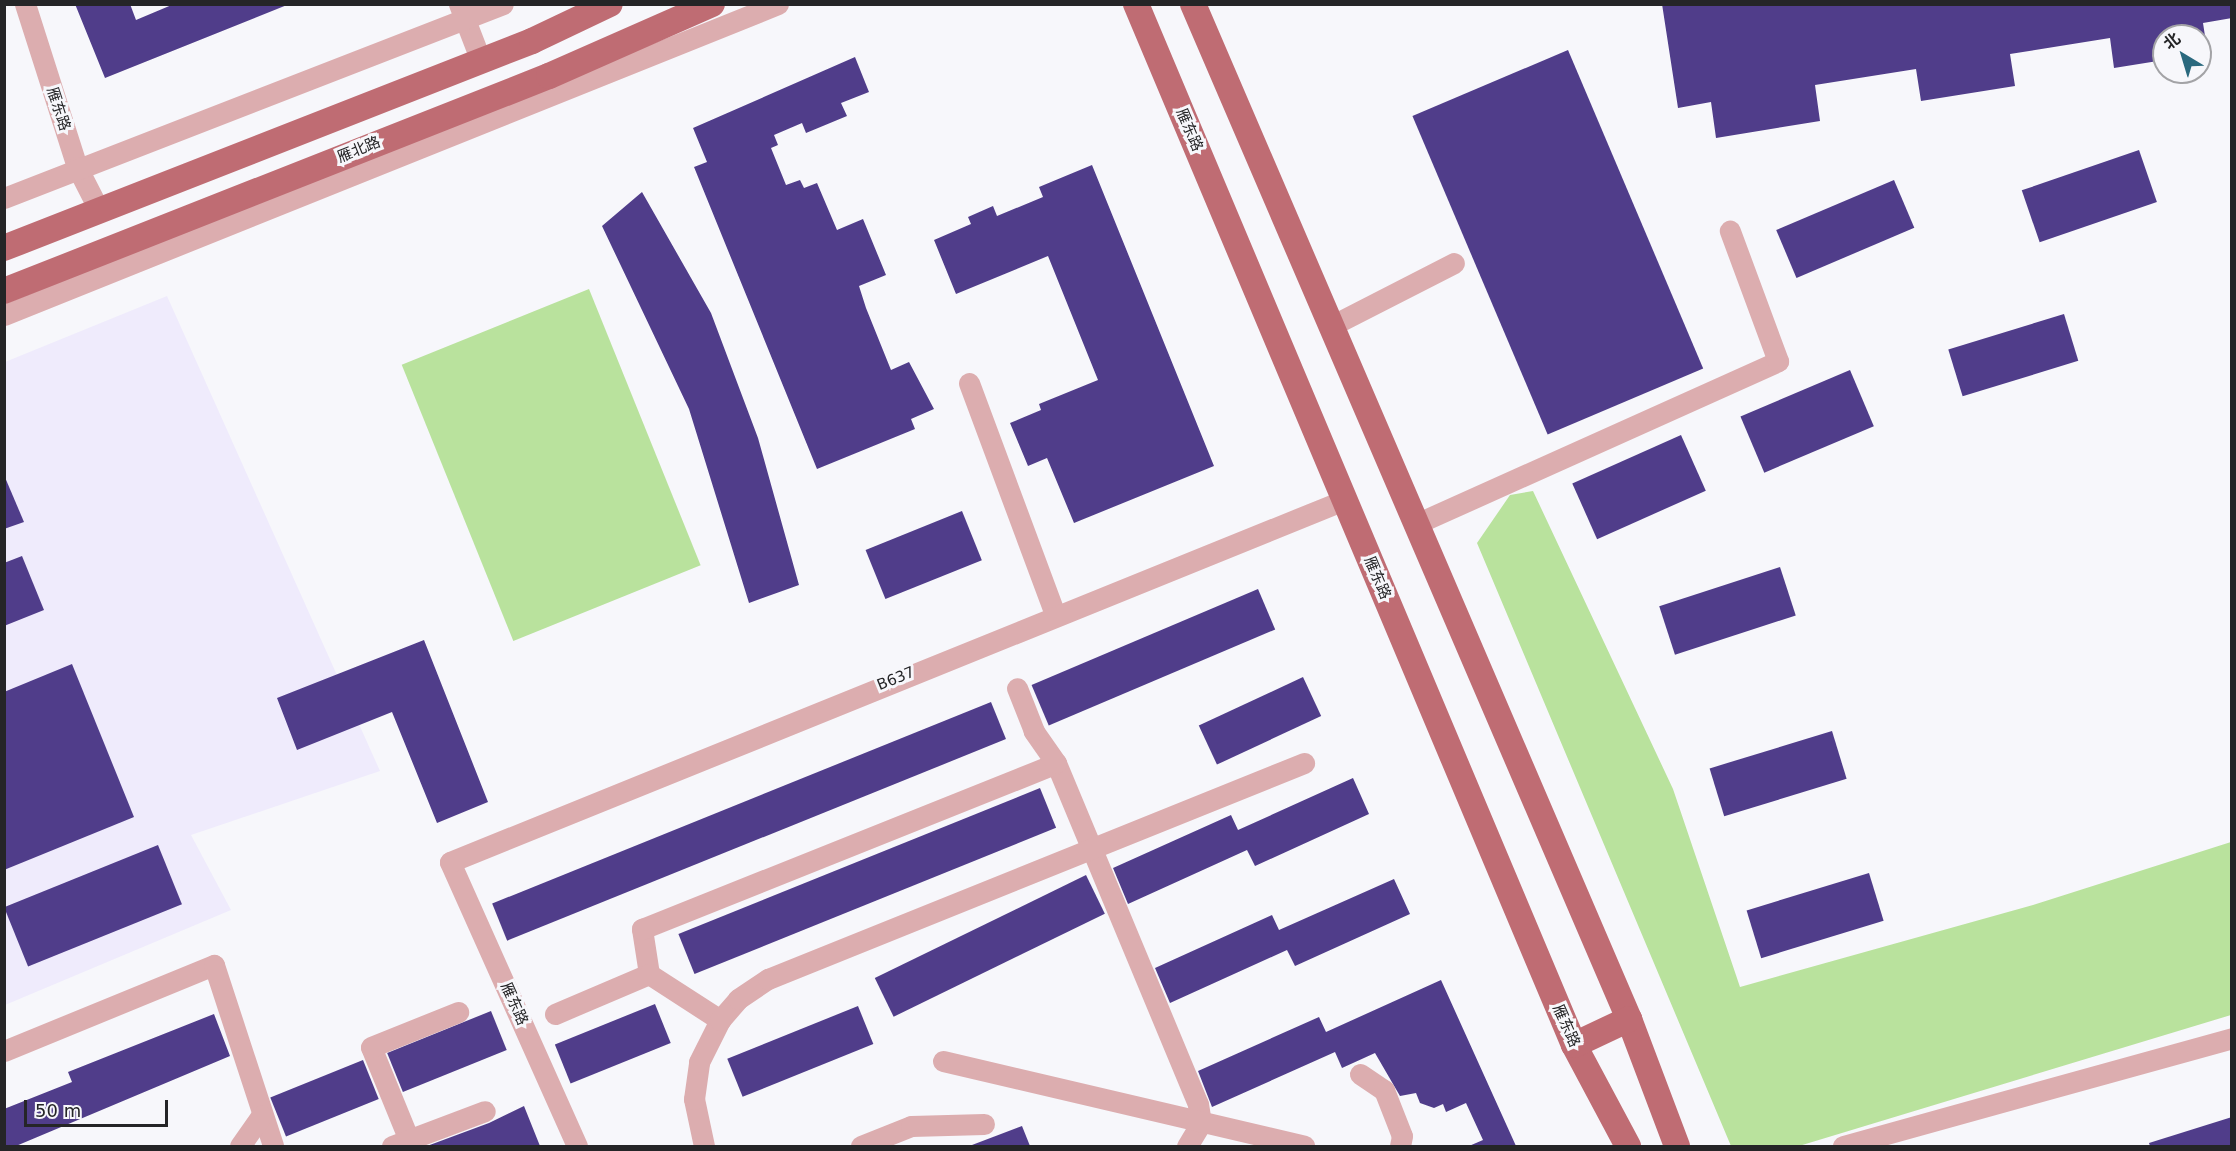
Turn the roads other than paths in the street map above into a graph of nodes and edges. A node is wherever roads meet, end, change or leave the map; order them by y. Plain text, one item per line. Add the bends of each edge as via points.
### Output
1 (25, 4) edge
2 (503, 4) edge
3 (610, 4) edge
4 (712, 4) edge
5 (778, 4) edge
6 (1136, 4) edge
7 (1193, 4) edge
8 (462, 12) edge
9 (481, 61) junction
10 (77, 167) junction
11 (4, 198) edge
12 (99, 210) junction
13 (1730, 231) dead end
14 (4, 248) edge
15 (1454, 263) dead end
16 (4, 291) edge
17 (4, 315) edge
18 (1331, 326) junction
19 (969, 383) dead end
20 (1344, 500) junction
21 (1416, 524) junction
22 (1055, 614) junction
23 (1017, 688) dead end
24 (1056, 763) junction
25 (1304, 763) dead end
26 (1091, 852) junction
27 (450, 862) joint
28 (649, 974) junction
29 (458, 1012) dead end
30 (555, 1014) dead end
31 (1629, 1019) junction
32 (720, 1020) junction
33 (2232, 1038) edge
34 (1574, 1046) junction
35 (4, 1051) edge
36 (943, 1061) dead end
37 (1360, 1074) dead end
38 (485, 1111) dead end
39 (261, 1116) junction
40 (1201, 1123) junction
41 (984, 1124) dead end
42 (400, 1143) edge
43 (240, 1146) edge
44 (273, 1146) edge
45 (578, 1146) edge
46 (704, 1146) edge
47 (861, 1146) edge
48 (1187, 1146) edge
49 (1304, 1146) edge
50 (1400, 1146) edge
51 (1628, 1146) edge
52 (1677, 1146) edge
53 (1843, 1146) edge

1 - 10 street, 雁东路
2 - 8 street
3 - 9 main road
4 - 16 main road, 雁北路 via 538,80
5 - 17 street
6 - 20 main road, 雁东路
7 - 18 main road
8 - 9 street
8 - 10 street
9 - 12 main road
10 - 11 street
10 - 12 street, 雁东路
12 - 14 main road
13 - 21 street via 1778,361
15 - 18 street
18 - 21 main road
19 - 22 street
20 - 22 street, B637
20 - 34 main road, 雁东路
21 - 31 main road
22 - 27 street, B637
23 - 24 street via 1034,731
24 - 26 street
24 - 28 street via 642,929
25 - 26 street
26 - 32 street via 768,979 738,999
26 - 40 street
27 - 45 street, 雁东路
28 - 30 street
28 - 32 street
29 - 42 street via 371,1047
31 - 34 main road
31 - 52 main road
32 - 46 street via 699,1062 694,1099
33 - 53 street
34 - 51 main road, 雁东路
35 - 39 street via 214,965
36 - 40 street
37 - 50 street via 1384,1090 1402,1136
38 - 42 street
39 - 43 street
39 - 44 street
40 - 48 street
40 - 49 street
41 - 47 street via 911,1126

